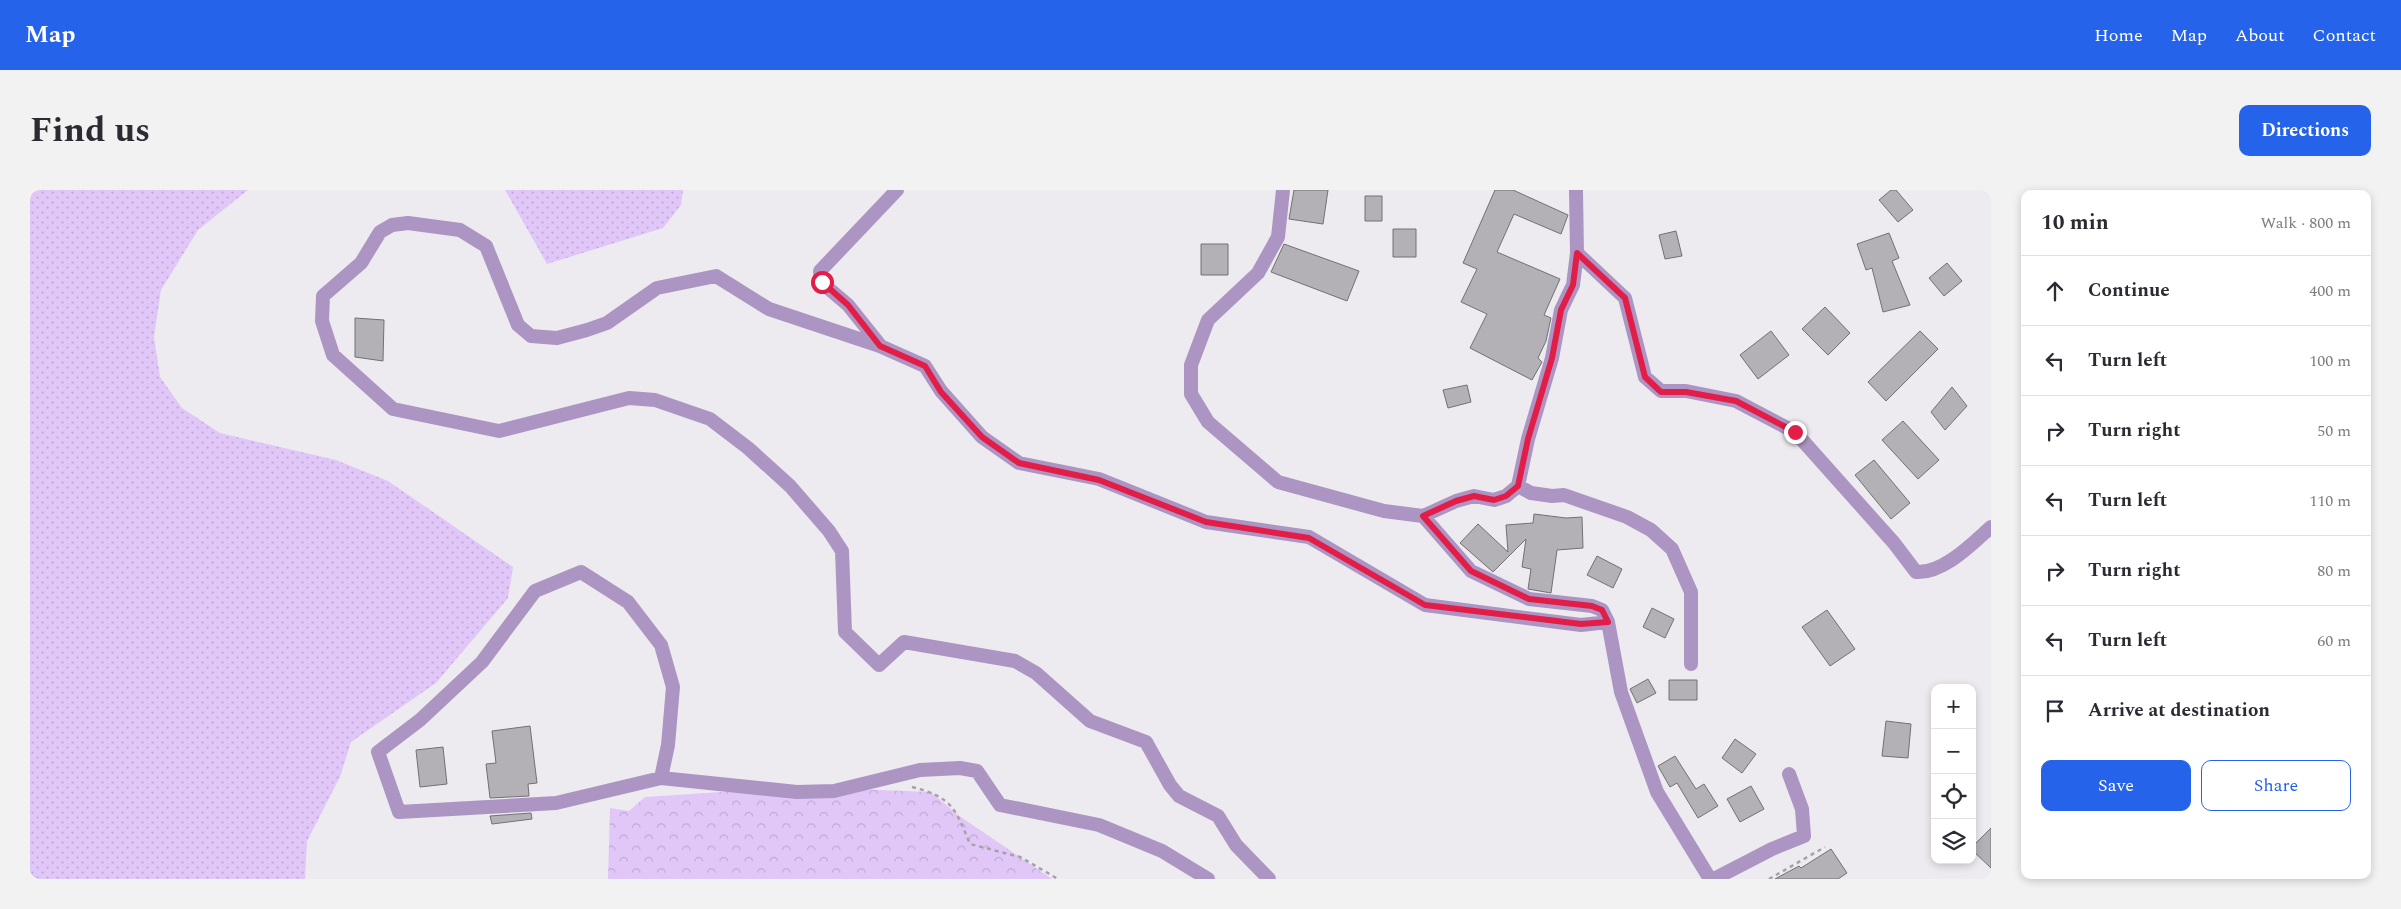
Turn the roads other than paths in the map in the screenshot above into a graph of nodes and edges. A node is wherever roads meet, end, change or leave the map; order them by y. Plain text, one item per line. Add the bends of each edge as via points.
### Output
1 (897, 190) edge
2 (1283, 190) edge
3 (1576, 190) edge
4 (1577, 253) junction
5 (880, 346) junction
6 (1518, 486) junction
7 (1423, 516) junction
8 (1991, 527) edge
9 (1608, 622) junction
10 (1691, 664) dead end
11 (1789, 774) dead end
12 (661, 778) junction
13 (1208, 879) edge
14 (1269, 879) edge
15 (1710, 879) edge
16 (1714, 879) edge

1 - 5 street via 820,270 822,282 848,305
2 - 7 street via 1278,237 1258,273 1208,320 1191,365 1191,394 1208,422 1278,482 1384,511
3 - 4 street
4 - 6 street via 1573,285 1561,310 1552,358
4 - 8 street via 1625,298 1645,377 1661,392 1686,392 1736,401 1795,432 1916,572 1927,573 1948,562
5 - 9 street via 925,366 941,392 982,437 1019,463 1099,480 1206,522 1309,538 1425,605 1581,624
5 - 14 street via 769,309 716,276 657,288 607,323 587,330 557,338 531,336 518,325 486,246 460,230 408,223 392,225 380,232 362,263 323,296 322,321 333,355 393,409 500,431 629,398 655,400 710,419 790,486 829,531 842,552 844,632 879,665 904,642 1015,661 1036,673 1090,721 1146,742 1179,796 1218,816 1236,845
6 - 7 street via 1506,496 1494,500 1474,496
6 - 10 street via 1531,493 1564,495 1627,517 1651,530 1672,548 1691,592
7 - 9 street via 1471,571 1529,599 1592,606 1602,610
9 - 15 street via 1621,692 1657,792
11 - 16 street via 1802,809 1804,836
12 - 12 street via 556,804 399,812 378,752 420,720 482,662 535,591 581,572 628,602 661,645 673,687 668,745
12 - 13 street via 797,792 834,791 920,770 960,768 977,772 1000,805 1099,825 1162,851

